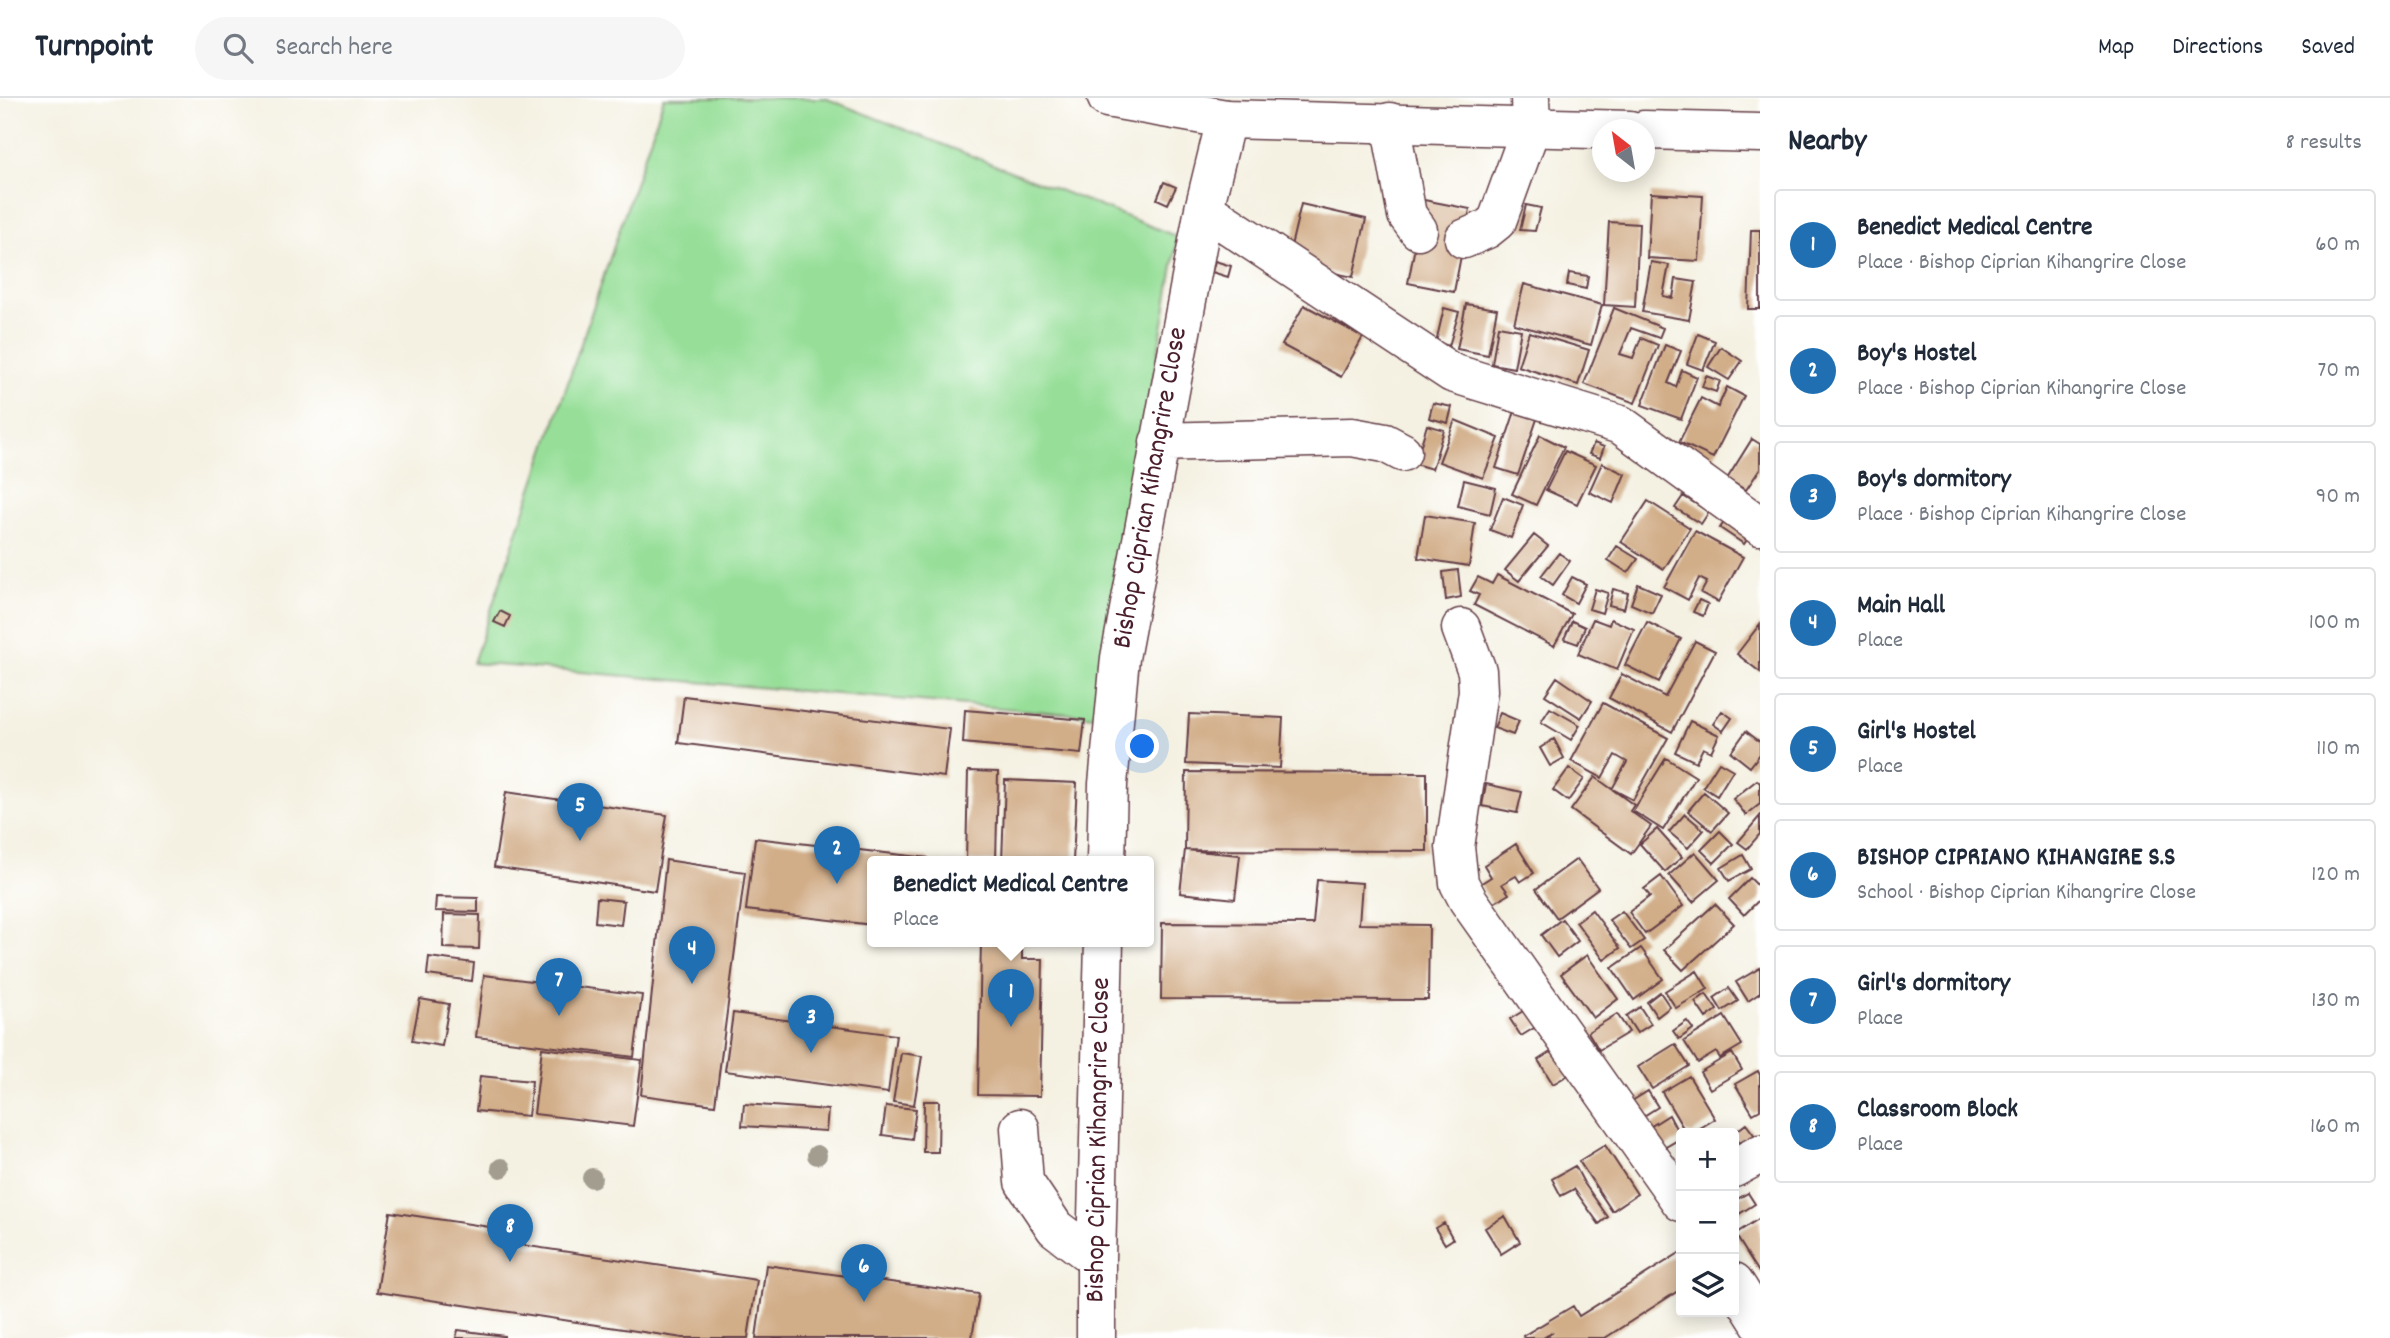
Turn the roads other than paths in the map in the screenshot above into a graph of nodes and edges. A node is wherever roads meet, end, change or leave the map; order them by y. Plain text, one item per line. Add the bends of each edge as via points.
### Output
1 (1107, 98) edge
2 (1531, 113) edge
3 (1226, 119) junction
4 (1390, 122) junction
5 (1592, 123) edge
6 (1655, 130) edge
7 (1760, 133) edge
8 (1204, 209) junction
9 (1418, 230) dead end
10 (1464, 239) dead end
11 (1159, 442) junction
12 (1402, 452) dead end
13 (1760, 526) edge
14 (1461, 628) dead end
15 (1106, 856) edge
16 (1104, 947) edge
17 (1020, 1128) dead end
18 (1760, 1154) edge
19 (1739, 1165) edge
20 (1676, 1194) edge
21 (1096, 1259) junction
22 (1739, 1290) edge
23 (1760, 1323) edge
24 (1097, 1338) edge

1 - 3 street
2 - 4 street
2 - 5 street
2 - 10 street via 1497,221
3 - 4 street
3 - 8 street, Bishop Ciprian Kihangrire Close
4 - 9 street via 1407,215
6 - 7 street
8 - 11 street, Bishop Ciprian Kihangrire Close
8 - 13 street via 1452,373 1621,425
11 - 12 street via 1352,437 1385,443
11 - 15 street, Bishop Ciprian Kihangrire Close via 1121,658 1108,784
14 - 20 street via 1477,671 1478,691 1455,847 1459,883
16 - 21 street, Bishop Ciprian Kihangrire Close
17 - 21 street via 1024,1182 1055,1228
18 - 19 street
21 - 24 street, Bishop Ciprian Kihangrire Close
22 - 23 street

